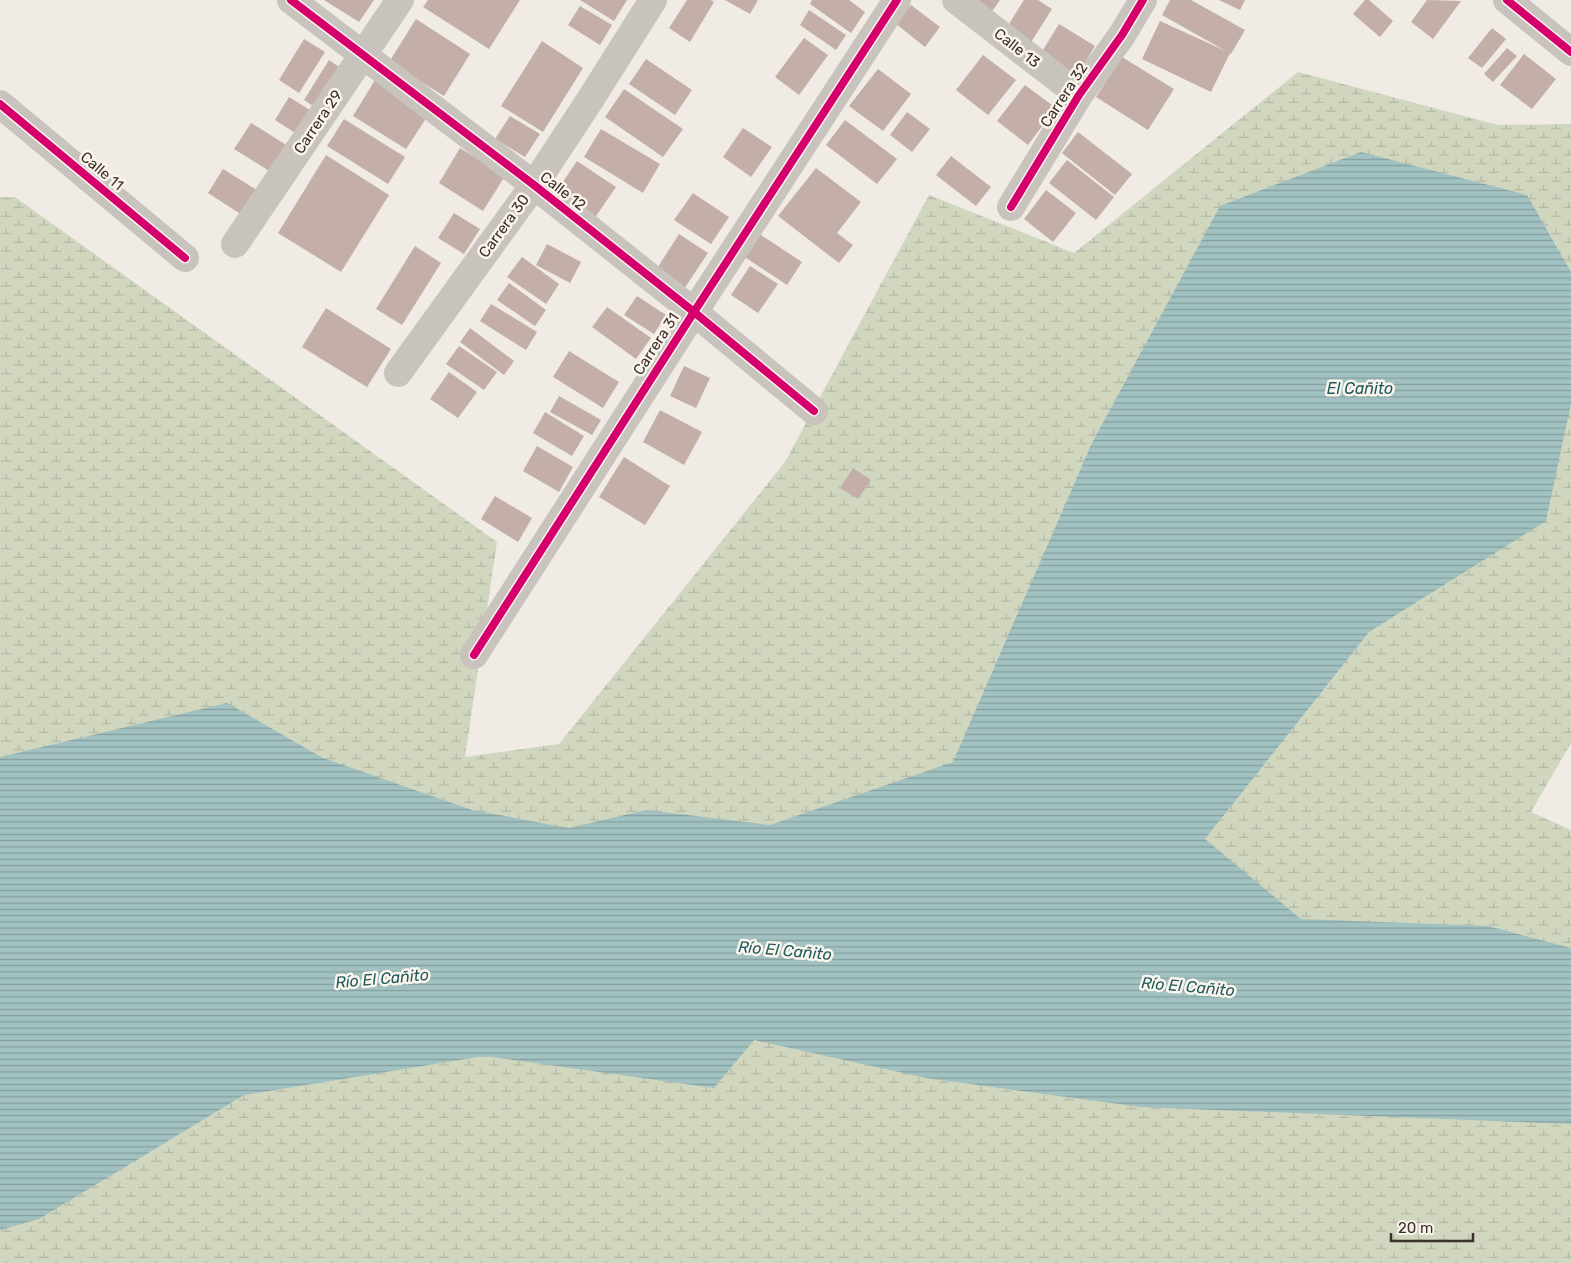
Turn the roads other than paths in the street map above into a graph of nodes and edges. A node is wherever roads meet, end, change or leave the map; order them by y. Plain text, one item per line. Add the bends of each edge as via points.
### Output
1 (291, 0) edge
2 (400, 0) edge
3 (653, 0) edge
4 (897, 0) edge
5 (956, 0) edge
6 (1142, 0) edge
7 (1507, 0) edge
8 (1571, 52) edge
9 (363, 55) junction
10 (1079, 95) junction
11 (0, 104) edge
12 (534, 185) junction
13 (1011, 207) dead end
14 (235, 244) dead end
15 (186, 258) dead end
16 (694, 312) junction
17 (398, 373) dead end
18 (814, 410) dead end
19 (474, 655) dead end

1 - 9 street, Calle 12
2 - 9 street, Carrera 29
3 - 12 street, Carrera 30
4 - 16 street, Carrera 31
5 - 10 street, Calle 13
6 - 10 street, Carrera 32
7 - 8 street
9 - 12 street, Calle 12
9 - 14 street, Carrera 29
10 - 13 street, Carrera 32
11 - 15 street, Calle 11
12 - 16 street, Calle 12
12 - 17 street, Carrera 30
16 - 18 street, Calle 12
16 - 19 street, Carrera 31

